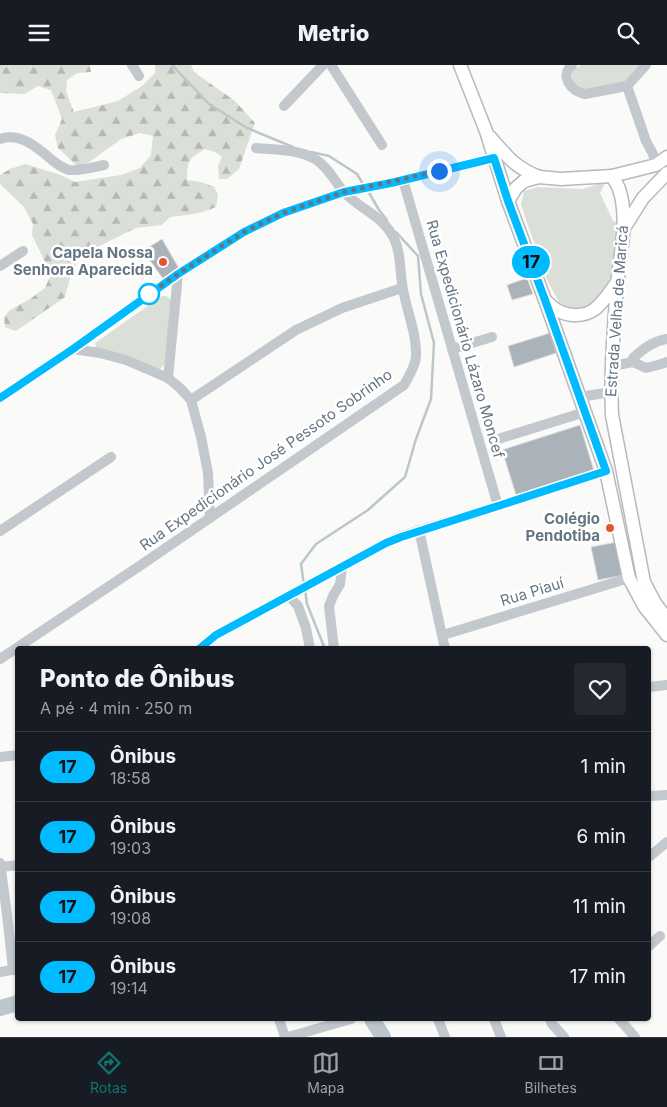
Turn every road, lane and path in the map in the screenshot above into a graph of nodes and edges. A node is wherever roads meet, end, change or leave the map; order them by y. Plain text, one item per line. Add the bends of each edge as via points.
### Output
1 (132, 65) edge
2 (323, 65) edge
3 (331, 65) edge
4 (460, 65) edge
5 (572, 65) edge
6 (646, 65) edge
7 (139, 76) dead end
8 (627, 85) junction
9 (284, 106) dead end
10 (486, 131) junction
11 (0, 139) edge
12 (382, 145) dead end
13 (256, 148) dead end
14 (494, 158) junction
15 (662, 161) edge
16 (104, 165) dead end
17 (667, 173) edge
18 (612, 176) junction
19 (539, 177) junction
20 (403, 180) junction
21 (344, 192) junction
22 (508, 201) junction
23 (624, 228) junction
24 (23, 251) dead end
25 (0, 266) edge
26 (178, 274) junction
27 (618, 281) junction
28 (402, 289) junction
29 (545, 300) junction
30 (492, 337) dead end
31 (667, 339) edge
32 (73, 349) junction
33 (452, 349) junction
34 (633, 362) junction
35 (667, 362) edge
36 (612, 366) junction
37 (168, 378) junction
38 (610, 392) junction
39 (580, 397) junction
40 (0, 398) edge
41 (191, 401) junction
42 (612, 415) junction
43 (587, 417) junction
44 (495, 441) dead end
45 (111, 457) dead end
46 (606, 471) junction
47 (498, 506) junction
48 (210, 518) junction
49 (419, 530) junction
50 (0, 531) edge
51 (342, 568) junction
52 (629, 577) junction
53 (290, 595) junction
54 (667, 619) edge
55 (443, 635) junction
56 (667, 635) edge
57 (19, 646) edge
58 (203, 646) edge
59 (309, 646) edge
60 (334, 646) edge
61 (445, 646) edge
62 (15, 649) edge
63 (0, 659) edge
64 (667, 685) edge
65 (651, 687) edge
66 (15, 755) edge
67 (0, 757) edge
68 (667, 795) edge
69 (651, 796) edge
70 (667, 842) edge
71 (651, 855) edge
72 (0, 865) edge
73 (15, 865) edge
74 (660, 936) dead end
75 (651, 944) edge
76 (15, 970) edge
77 (0, 972) edge
78 (281, 1021) edge
79 (346, 1021) edge
80 (439, 1021) edge
81 (495, 1021) edge
82 (551, 1021) edge
83 (621, 1021) edge
84 (286, 1037) edge
85 (445, 1037) edge
86 (501, 1037) edge
87 (564, 1037) edge
88 (635, 1037) edge

1 - 7 street
2 - 9 street
3 - 12 street
4 - 10 main road, Estrada Velha de Maricá
5 - 8 street via 567,79 569,85 579,92
6 - 8 street
8 - 15 street via 646,141 653,154
10 - 14 main road, Estrada Velha de Maricá
10 - 19 main road via 509,159
11 - 16 street via 18,138 70,170
13 - 21 street, Rua Expedicionário José Pessoto Sobrinho via 303,153 317,160
14 - 20 street
14 - 22 main road, Estrada Velha de Maricá
15 - 18 main road
17 - 23 main road via 642,198
18 - 19 main road
18 - 23 main road, Estrada Velha de Maricá via 623,205
19 - 22 main road via 524,181
20 - 21 street
20 - 33 street, Rua Expedicionário Lázaro Moncef
21 - 26 street via 283,213 244,232
21 - 28 street, Rua Expedicionário José Pessoto Sobrinho via 391,232 398,247
22 - 29 main road, Estrada Velha de Maricá
23 - 27 main road, Estrada Velha de Maricá
24 - 25 street
26 - 32 street
26 - 37 street
27 - 29 main road via 595,309 585,315 558,311
27 - 36 main road, Estrada Velha de Maricá
28 - 41 street via 342,308 296,330
28 - 48 street, Rua Expedicionário José Pessoto Sobrinho via 416,342 416,359 404,385
29 - 39 main road, Estrada Velha de Maricá
30 - 33 street
31 - 34 street via 648,346 633,358
32 - 37 street via 126,360
32 - 40 street
33 - 47 street, Rua Expedicionário Lázaro Moncef
34 - 35 street via 646,367
34 - 36 street
36 - 38 main road, Estrada Velha de Maricá
37 - 41 street
38 - 39 street
38 - 42 main road, Estrada Velha de Maricá
39 - 43 main road, Estrada Velha de Maricá
41 - 48 street via 208,473
42 - 43 main road via 600,427
42 - 54 main road, Estrada Velha de Maricá via 644,582
43 - 44 street
43 - 46 main road, Estrada Velha de Maricá
45 - 50 street
46 - 47 street
46 - 52 main road, Estrada Velha de Maricá
47 - 49 street
48 - 57 street, Rua Expedicionário José Pessoto Sobrinho
49 - 51 street via 386,543
49 - 55 street
51 - 53 street
51 - 60 street via 340,584 329,606
52 - 55 street, Rua Piauí
52 - 56 main road, Estrada Velha de Maricá via 644,606
53 - 58 street via 216,635
53 - 59 street via 298,606
55 - 61 street
62 - 63 street, Rua Expedicionário José Pessoto Sobrinho
64 - 65 street
66 - 67 street
68 - 69 street
70 - 71 street
72 - 73 street
72 - 76 street
74 - 75 street
76 - 77 street
78 - 84 street
79 - 84 street
80 - 85 street
81 - 86 street
82 - 87 street
83 - 88 street

